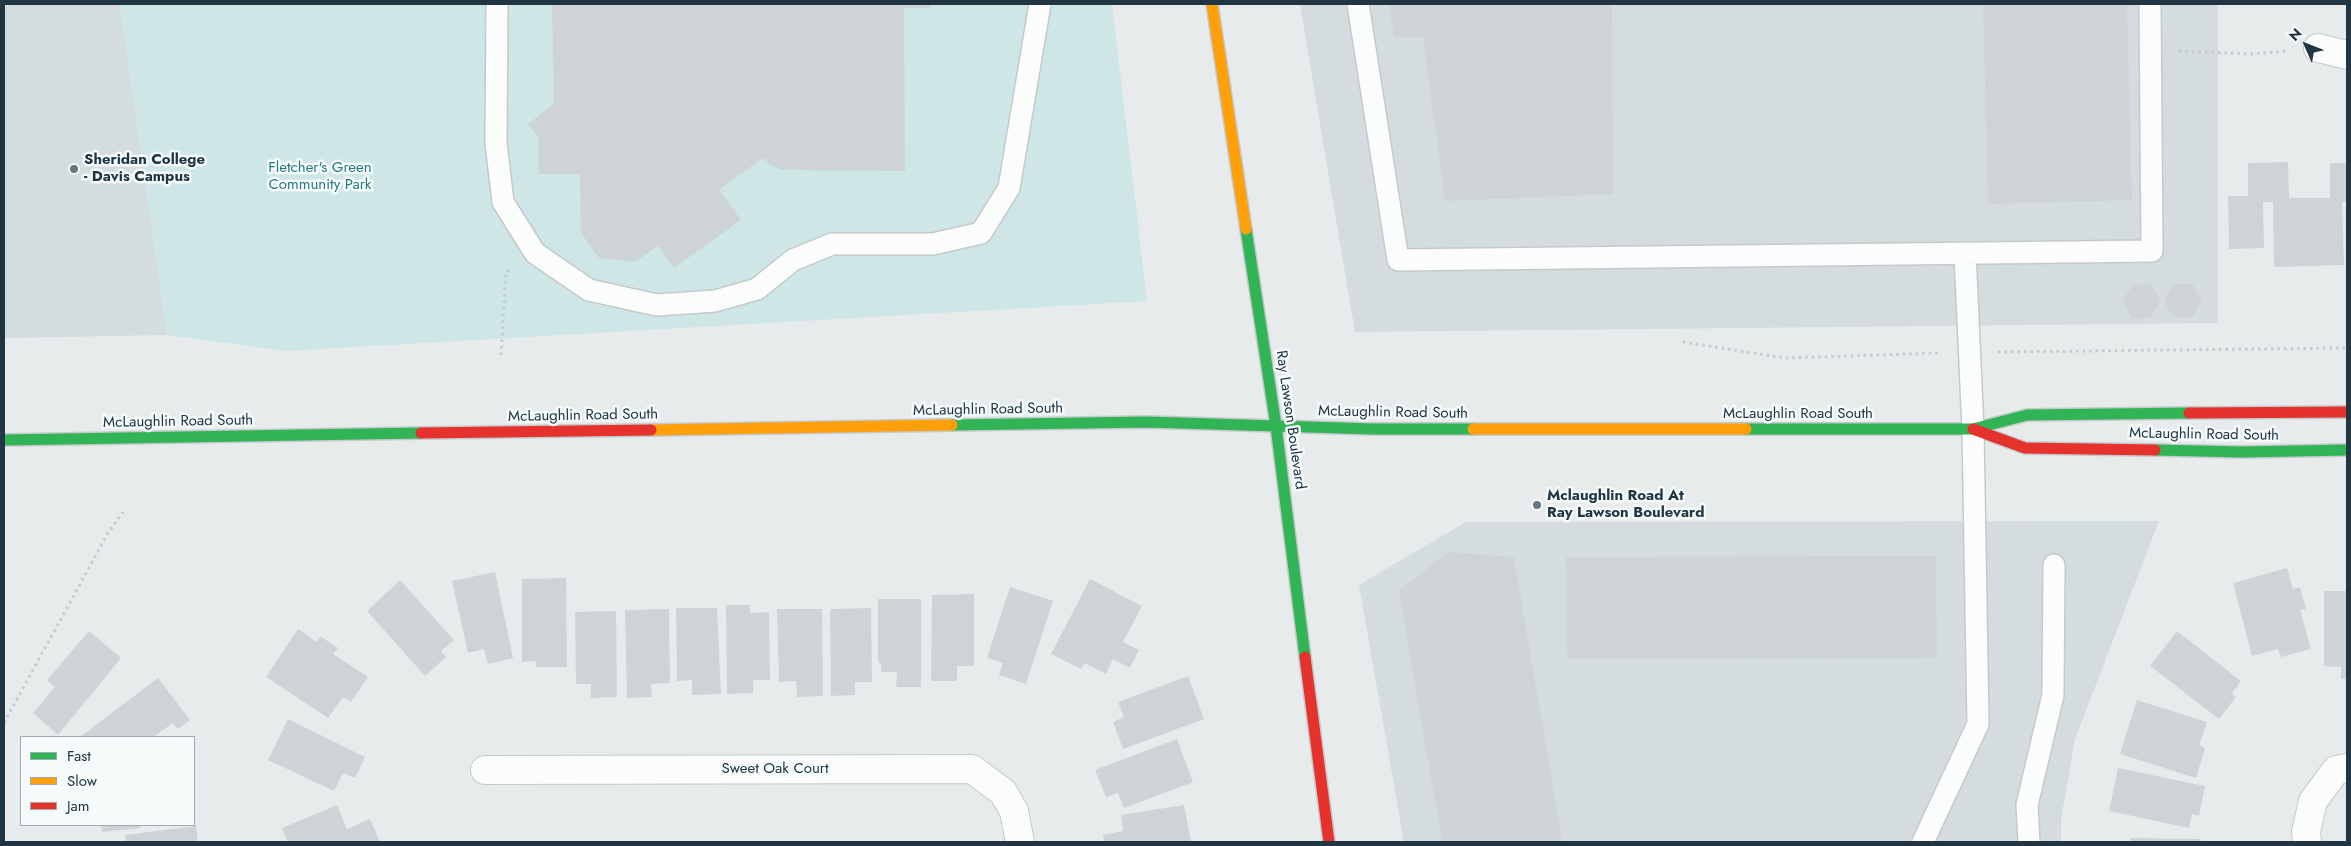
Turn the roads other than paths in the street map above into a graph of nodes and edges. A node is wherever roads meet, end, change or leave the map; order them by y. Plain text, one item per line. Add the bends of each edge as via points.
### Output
1 (497, 4) edge
2 (1040, 4) edge
3 (1212, 4) edge
4 (1358, 4) edge
5 (2150, 4) edge
6 (2318, 48) road end
7 (2347, 55) edge
8 (1965, 253) junction
9 (2347, 412) edge
10 (1276, 426) junction
11 (1973, 429) junction
12 (4, 440) edge
13 (2347, 450) edge
14 (2054, 565) dead end
15 (2347, 768) edge
16 (485, 770) dead end
17 (1020, 842) edge
18 (1329, 842) edge
19 (1923, 842) edge
20 (2029, 842) edge
21 (2307, 842) edge

1 - 2 lane via 496,143 503,202 535,253 589,290 657,305 715,301 756,289 793,260 832,244 933,244 981,233 1009,188
3 - 10 street, Ray Lawson Boulevard
4 - 8 lane via 1398,260
5 - 8 lane via 2152,251
6 - 7 street
8 - 11 lane
9 - 11 street, McLaughlin Road South via 2027,414
10 - 11 street, McLaughlin Road South via 1373,429
10 - 12 street, McLaughlin Road South via 1147,422
10 - 18 street, Ray Lawson Boulevard
11 - 13 street, McLaughlin Road South via 2025,448 2242,452
11 - 19 lane via 1978,724
14 - 20 lane via 2053,694 2027,805
15 - 21 street via 2336,770 2313,801
16 - 17 street, Sweet Oak Court via 972,769 1003,792 1014,811

